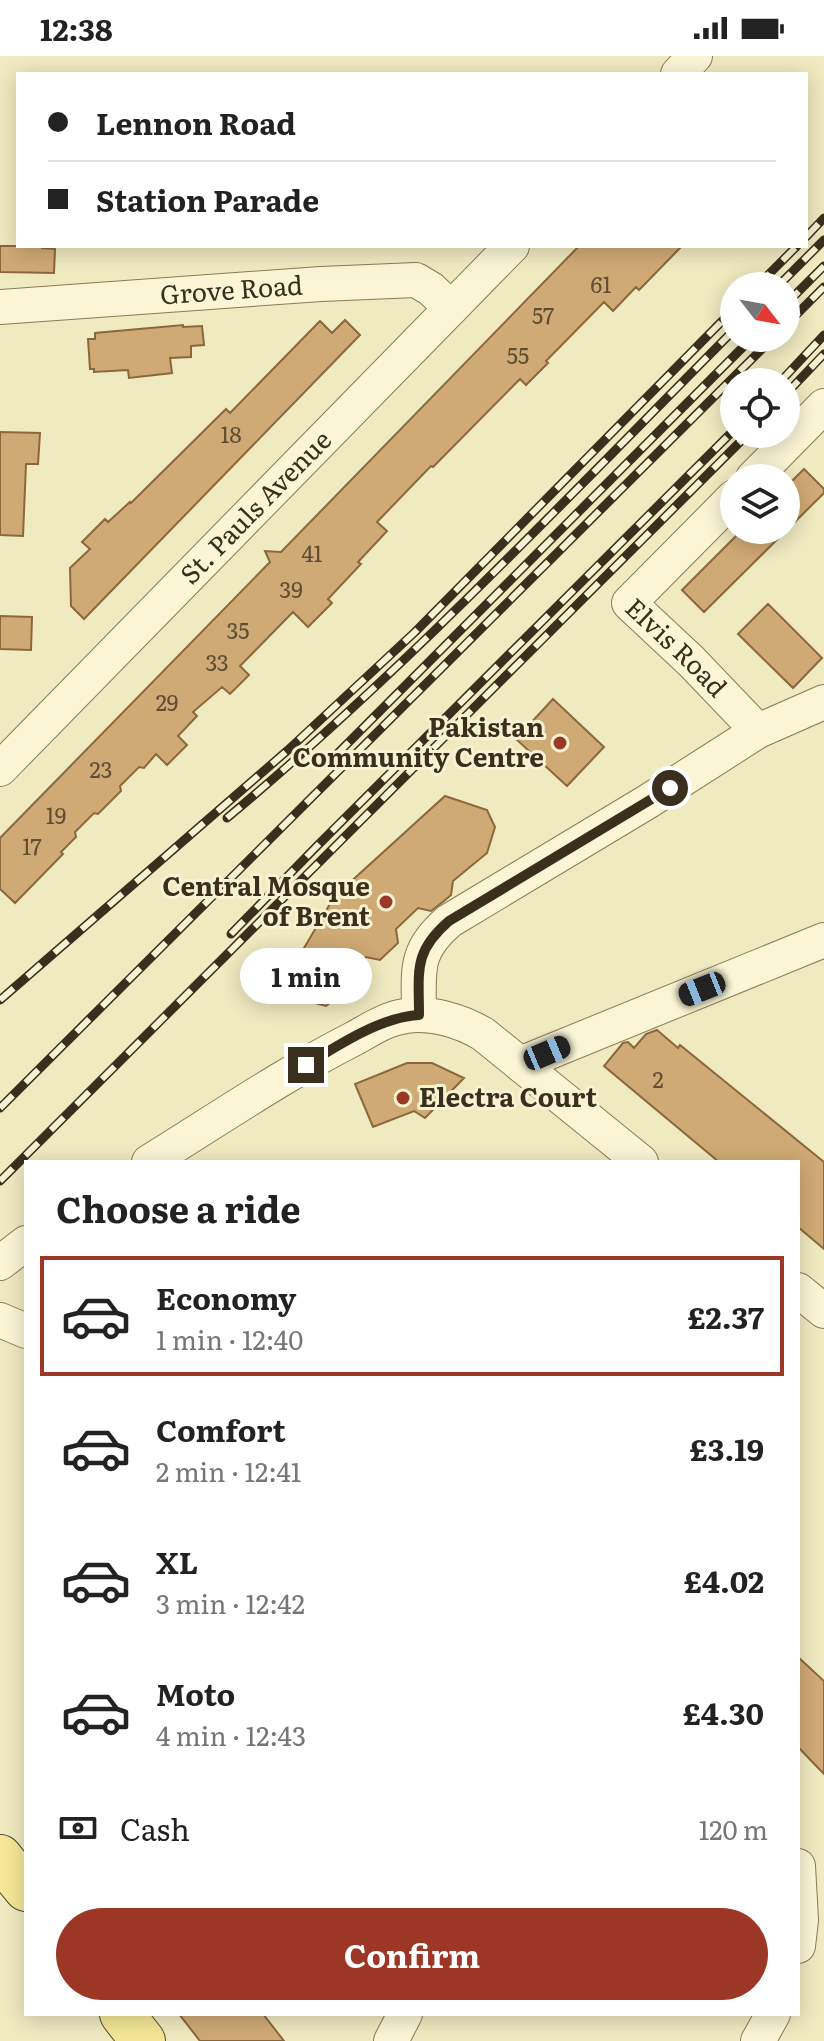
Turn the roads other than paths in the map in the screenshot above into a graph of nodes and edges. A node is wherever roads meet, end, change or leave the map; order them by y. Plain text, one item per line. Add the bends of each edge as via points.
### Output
1 (695, 56) edge
2 (680, 72) edge
3 (510, 248) edge
4 (0, 307) edge
5 (451, 308) junction
6 (824, 406) edge
7 (767, 464) edge
8 (720, 511) edge
9 (824, 702) edge
10 (758, 731) junction
11 (0, 769) edge
12 (824, 940) edge
13 (419, 1015) junction
14 (520, 1064) junction
15 (152, 1160) edge
16 (639, 1160) edge
17 (24, 1245) edge
18 (0, 1263) edge
19 (800, 1292) edge
20 (824, 1311) edge
21 (0, 1320) edge
22 (24, 1330) edge
23 (0, 1857) edge
24 (800, 1879) edge
25 (24, 1887) edge
26 (808, 1930) edge
27 (124, 2016) edge
28 (404, 2016) edge
29 (772, 2016) edge
30 (143, 2041) edge
31 (391, 2041) edge
32 (758, 2041) edge

1 - 2 street
3 - 5 street, St. Pauls Avenue
4 - 5 street, Grove Road via 416,280
5 - 11 street, St. Pauls Avenue
6 - 7 street
8 - 10 street, Elvis Road via 629,603
9 - 10 street
10 - 13 street via 642,788 432,935 419,971
12 - 14 street
13 - 14 street via 471,1027
13 - 15 street via 385,1022 329,1051
14 - 16 street
17 - 18 street
19 - 20 street
21 - 22 street
23 - 25 main road
24 - 26 street
27 - 30 main road
28 - 31 street
29 - 32 street

